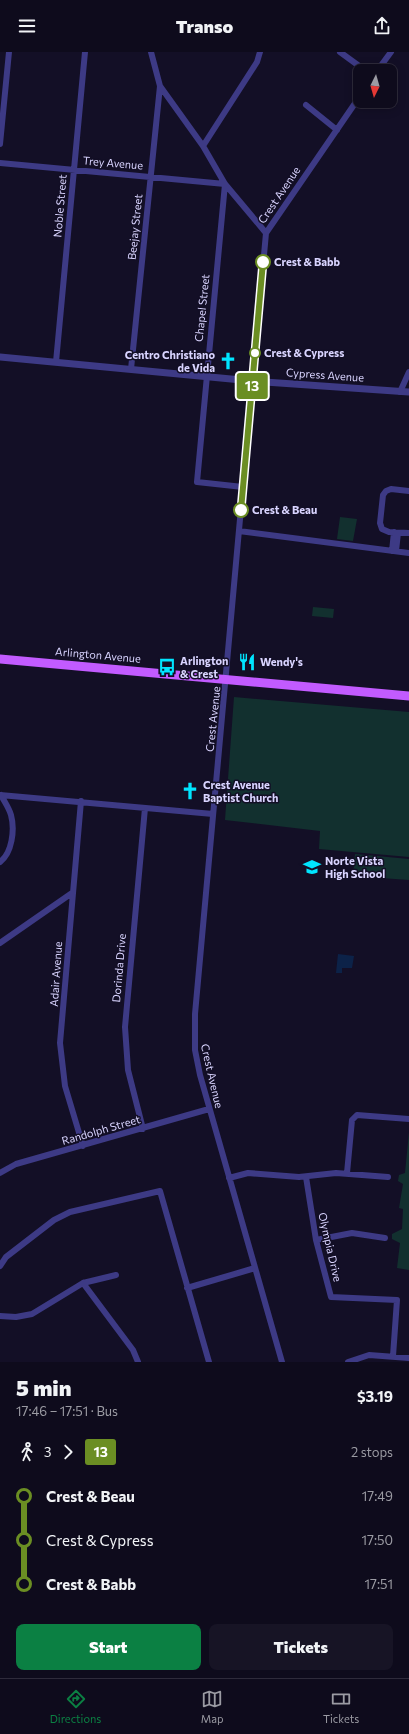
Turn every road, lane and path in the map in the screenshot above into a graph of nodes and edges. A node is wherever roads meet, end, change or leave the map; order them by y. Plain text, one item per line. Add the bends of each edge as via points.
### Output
1 (9, 52) edge
2 (85, 52) edge
3 (151, 52) edge
4 (260, 52) edge
5 (340, 52) edge
6 (391, 52) edge
7 (356, 64) edge
8 (382, 64) edge
9 (160, 86) junction
10 (306, 105) dead end
11 (353, 106) edge
12 (337, 130) junction
13 (0, 144) edge
14 (204, 146) junction
15 (0, 163) edge
16 (73, 170) junction
17 (151, 177) junction
18 (224, 184) junction
19 (266, 233) junction
20 (0, 357) edge
21 (56, 362) junction
22 (131, 369) junction
23 (409, 372) edge
24 (206, 376) junction
25 (252, 381) junction
26 (400, 392) junction
27 (409, 392) edge
28 (244, 487) junction
29 (409, 491) edge
30 (239, 532) junction
31 (409, 532) edge
32 (396, 533) junction
33 (394, 551) junction
34 (409, 553) edge
35 (0, 659) edge
36 (227, 679) junction
37 (409, 696) edge
38 (1, 795) edge
39 (81, 801) junction
40 (145, 808) junction
41 (213, 814) junction
42 (0, 862) edge
43 (72, 893) junction
44 (0, 942) edge
45 (209, 1109) junction
46 (409, 1119) edge
47 (143, 1129) junction
48 (83, 1146) junction
49 (0, 1173) edge
50 (347, 1173) junction
51 (306, 1177) junction
52 (388, 1177) dead end
53 (229, 1178) junction
54 (385, 1238) dead end
55 (316, 1240) junction
56 (0, 1266) edge
57 (255, 1268) junction
58 (116, 1275) dead end
59 (83, 1283) junction
60 (187, 1288) junction
61 (0, 1316) edge
62 (393, 1356) junction
63 (409, 1358) edge
64 (138, 1362) edge
65 (209, 1362) edge
66 (282, 1362) edge
67 (348, 1362) edge

1 - 13 street
2 - 16 street, Noble Street
3 - 9 street
4 - 14 street via 257,62
5 - 7 street
6 - 8 street
9 - 14 street
9 - 17 street, Beejay Street
10 - 12 street
11 - 12 street, Crest Avenue
12 - 19 street, Crest Avenue
14 - 18 street
15 - 16 street, Trey Avenue
16 - 17 street, Trey Avenue
16 - 21 street, Noble Street
17 - 18 street, Trey Avenue
17 - 22 street, Beejay Street
18 - 19 street
18 - 24 street, Chapel Street
19 - 25 street, Crest Avenue
20 - 21 street, Cypress Avenue
21 - 22 street, Cypress Avenue
22 - 24 street, Cypress Avenue
23 - 26 street
24 - 25 street, Cypress Avenue
24 - 28 street, Chapel Street via 197,482
25 - 26 street, Cypress Avenue
25 - 28 street, Crest Avenue
26 - 27 street, Cypress Avenue
28 - 30 street, Crest Avenue
29 - 32 street via 391,489 385,492 380,523 382,529
30 - 33 street
30 - 36 street, Crest Avenue
31 - 32 street
32 - 33 street
33 - 34 street
35 - 36 main road, Arlington Avenue
36 - 37 main road, Arlington Avenue
36 - 41 street, Crest Avenue
38 - 39 street
38 - 42 street via 11,815 12,838 6,858
39 - 40 street
39 - 43 street, Adair Avenue
40 - 41 street
40 - 47 street, Dorinda Drive via 125,1027 128,1070
41 - 45 street, Crest Avenue via 194,1026 196,1057
43 - 44 street
43 - 48 street, Adair Avenue via 60,1043 65,1086
45 - 47 street, Randolph Street
45 - 53 street, Crest Avenue
46 - 50 street via 356,1115 352,1120
47 - 48 street, Randolph Street
48 - 49 street, Randolph Street via 16,1164
50 - 51 street via 326,1173
50 - 52 street
51 - 53 street via 248,1173
51 - 55 street, Olympia Drive
53 - 57 street, Crest Avenue
54 - 55 street via 352,1232
55 - 62 street, Olympia Drive via 331,1297 397,1300
56 - 60 street via 12,1253 54,1220 70,1212 160,1191
57 - 60 street
57 - 66 street, Crest Avenue
58 - 59 street
59 - 61 street via 32,1314
59 - 64 street via 133,1350
60 - 65 street
62 - 63 street
62 - 67 street via 368,1355

